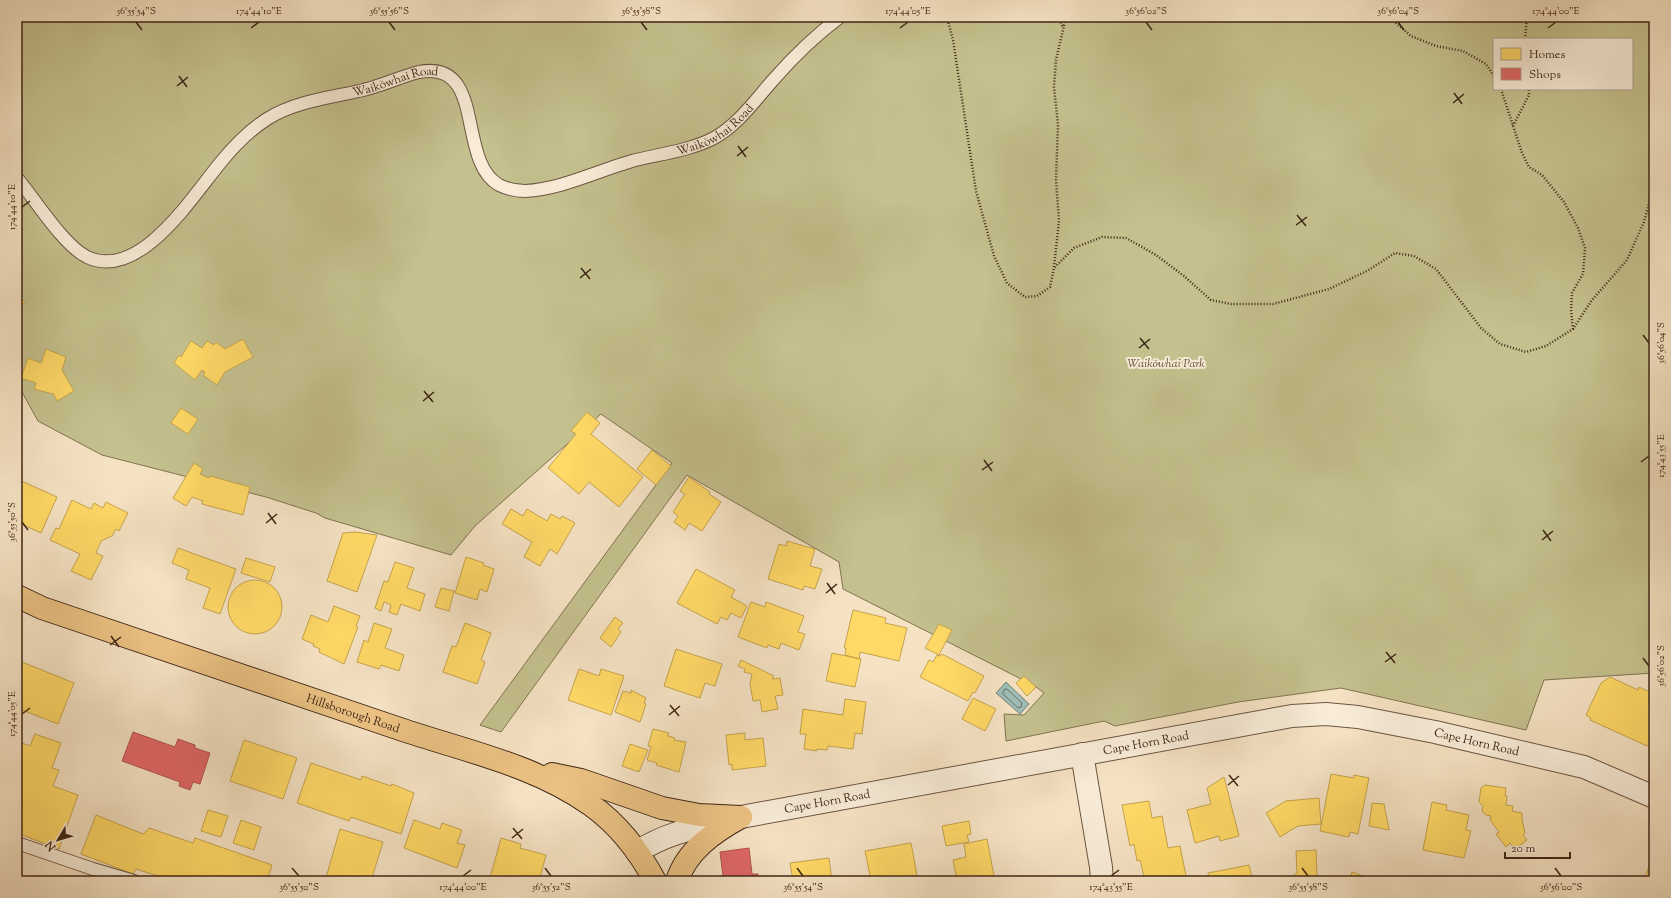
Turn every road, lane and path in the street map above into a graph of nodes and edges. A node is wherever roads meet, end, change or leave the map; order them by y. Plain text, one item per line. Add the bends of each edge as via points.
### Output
1 (839, 17) edge
2 (947, 17) edge
3 (1058, 17) edge
4 (1066, 17) edge
5 (1389, 17) edge
6 (1526, 17) edge
7 (1064, 28) junction
8 (1525, 38) edge
9 (1493, 74) edge
10 (1500, 90) edge
11 (1529, 90) edge
12 (1513, 127) junction
13 (1654, 159) edge
14 (17, 178) edge
15 (1054, 268) junction
16 (1573, 329) junction
17 (17, 596) edge
18 (17, 604) edge
19 (42, 608) junction
20 (1082, 754) junction
21 (521, 768) junction
22 (1654, 797) edge
23 (740, 817) junction
24 (17, 843) edge
25 (637, 852) junction
26 (134, 881) edge
27 (654, 881) edge
28 (677, 881) edge
29 (1102, 881) edge

1 - 14 lane, Waikōwhai Road via 803,48 722,133 695,146 542,188 524,191 510,189 491,178 483,168 476,149 463,92 449,76 439,72 421,72 359,91 329,96 269,118 248,134 221,162 162,233 131,256 118,260 88,257 73,246
2 - 15 path via 953,40 976,191 994,256 1007,283 1025,297 1037,296 1050,287
3 - 7 path
4 - 7 path
5 - 9 path via 1411,36 1436,46 1463,51 1486,64
6 - 8 path
7 - 15 path via 1056,60 1054,87 1058,125 1056,180 1059,221
10 - 12 path
11 - 12 path
12 - 16 path via 1529,167 1542,175 1564,202 1585,248 1583,274 1572,293
13 - 16 path via 1650,157 1651,196 1633,249 1627,260 1592,300
15 - 16 path via 1074,248 1102,237 1126,238 1156,255 1211,300 1231,304 1273,304 1329,289 1367,271 1395,253 1414,256 1436,269 1481,328 1500,344 1526,352 1546,346
17 - 19 main road, Hillsborough Road
18 - 19 main road
19 - 21 main road, Hillsborough Road
20 - 22 street, Cape Horn Road via 1292,716 1326,714 1358,717 1584,766
20 - 23 street, Cape Horn Road
20 - 29 street
21 - 23 main road via 581,780 662,808 698,815
21 - 25 main road, Hillsborough Road via 545,778 590,804 624,834
23 - 25 street, Cape Horn Road via 671,834
23 - 28 main road via 702,842 688,858
24 - 26 lane
25 - 27 main road, Hillsborough Road

